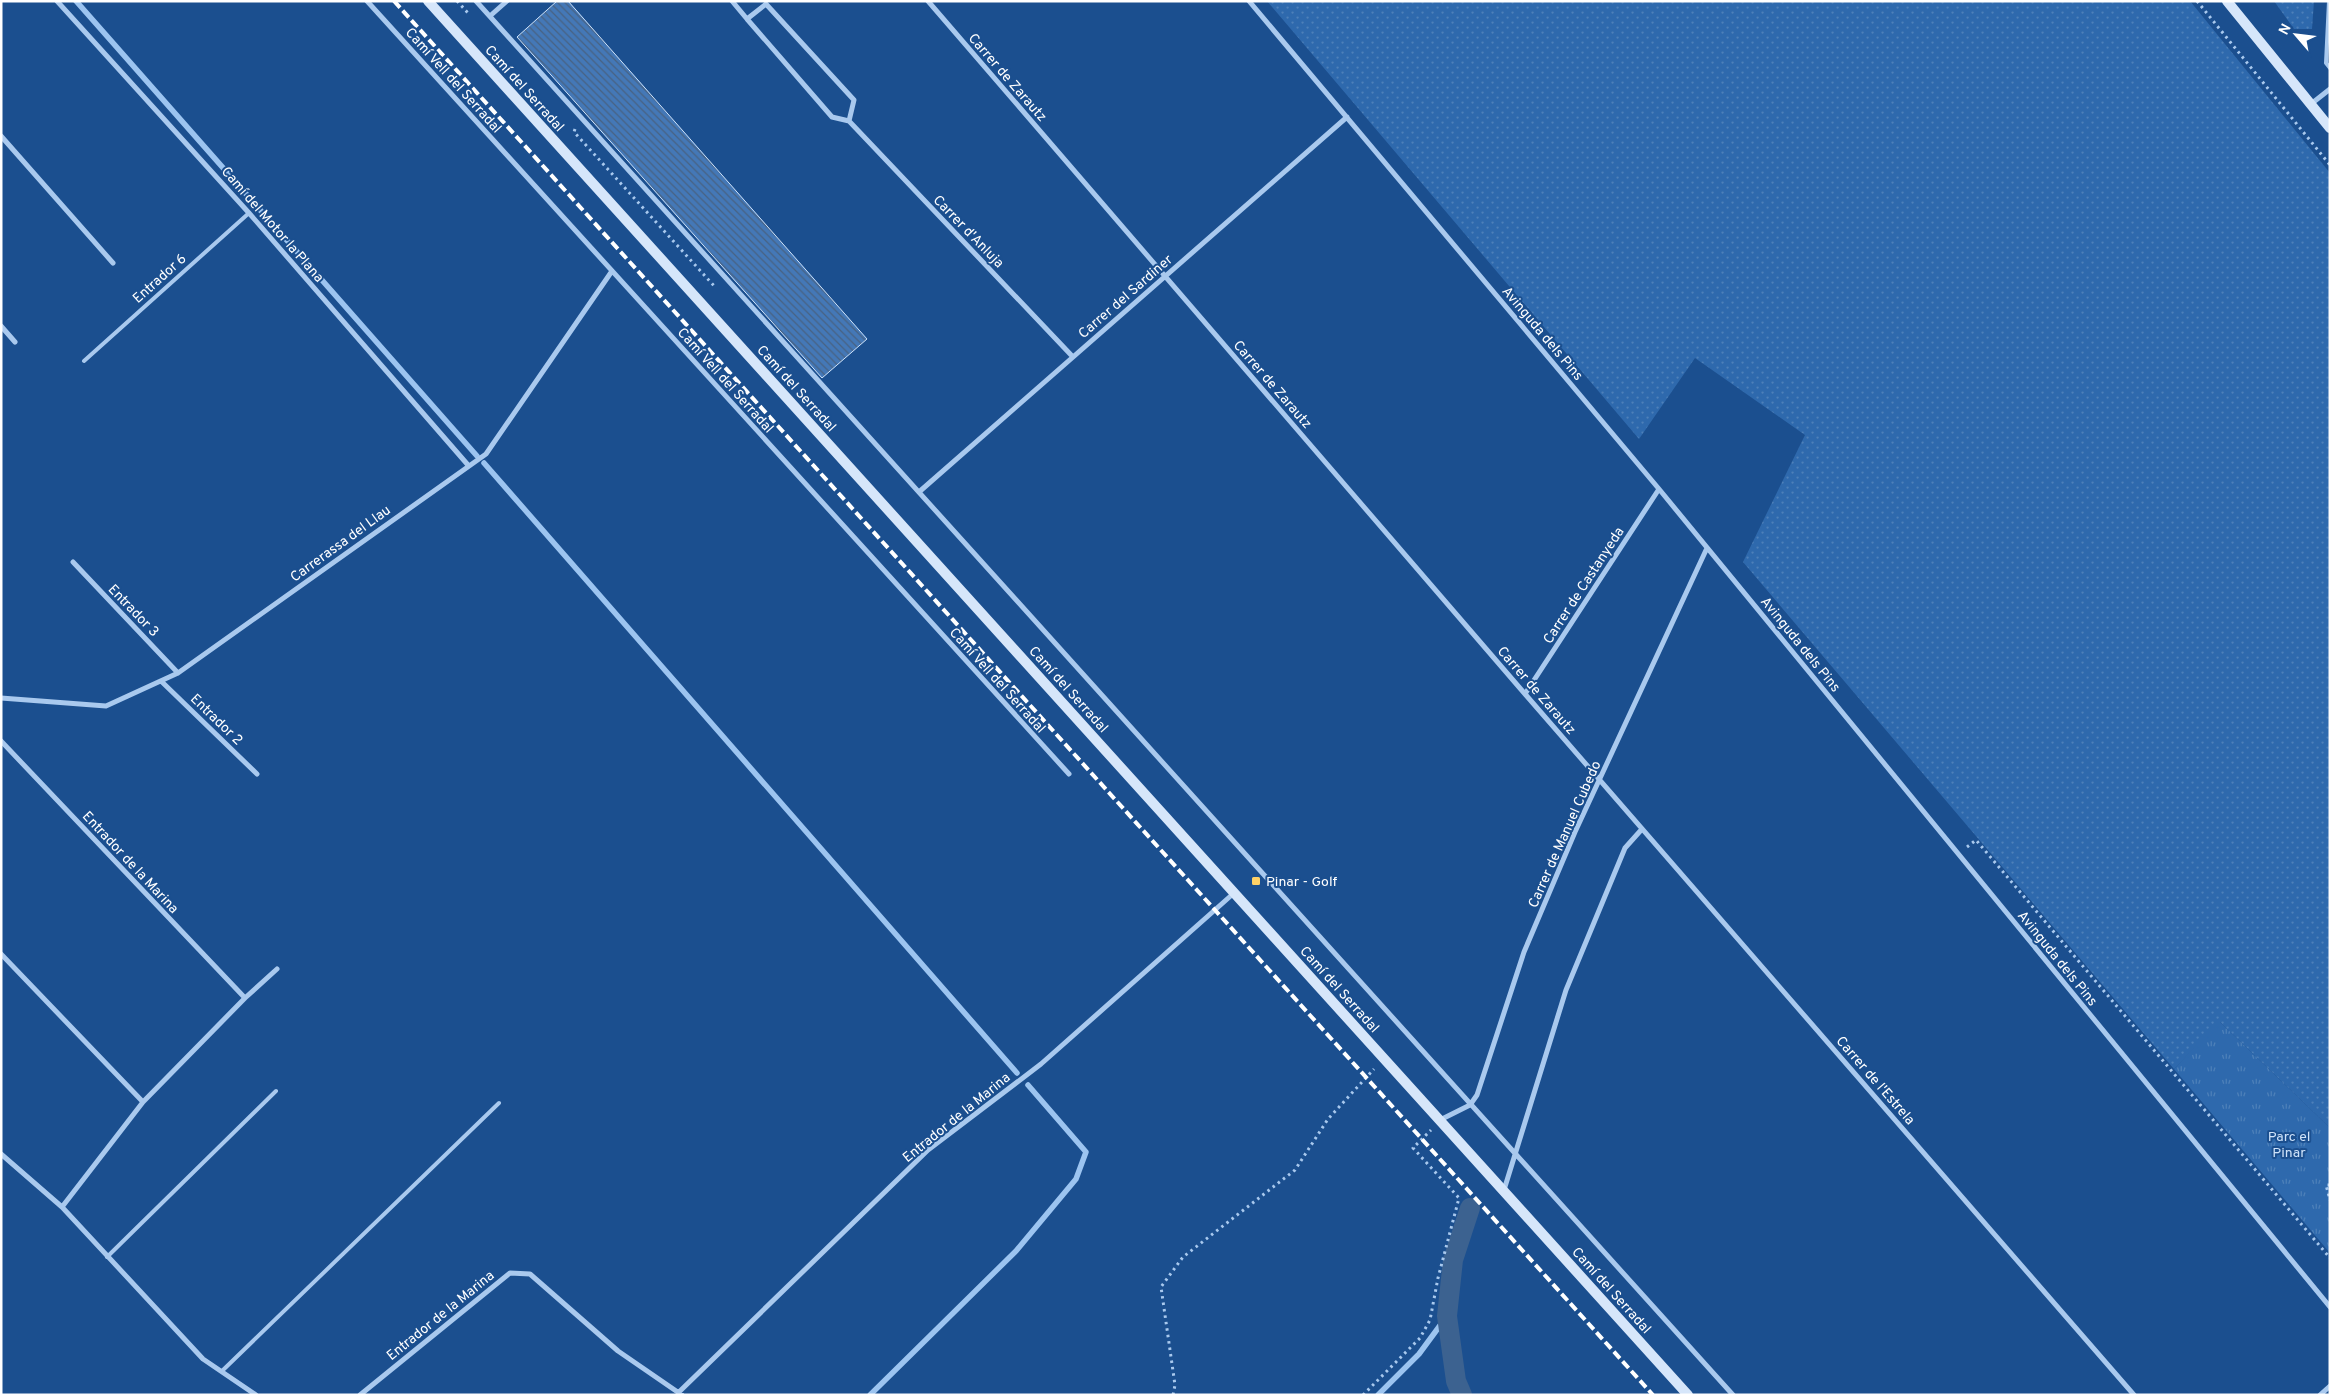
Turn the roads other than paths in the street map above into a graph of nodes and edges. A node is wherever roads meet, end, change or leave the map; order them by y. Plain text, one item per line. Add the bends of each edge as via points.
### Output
1 (57, 1) edge
2 (367, 1) edge
3 (428, 1) edge
4 (476, 1) edge
5 (507, 1) edge
6 (732, 1) edge
7 (928, 1) edge
8 (1250, 1) edge
9 (2227, 1) edge
10 (2328, 1) edge
11 (490, 16) junction
12 (747, 19) junction
13 (2330, 68) edge
14 (2330, 89) edge
15 (2311, 104) junction
16 (1346, 117) junction
17 (849, 121) junction
18 (2330, 128) edge
19 (1, 136) edge
20 (249, 213) junction
21 (113, 263) dead end
22 (612, 271) junction
23 (1165, 276) junction
24 (1, 326) edge
25 (15, 342) dead end
26 (1073, 357) junction
27 (84, 360) dead end
28 (468, 464) junction
29 (1659, 489) junction
30 (918, 492) junction
31 (1707, 548) junction
32 (73, 562) dead end
33 (178, 673) junction
34 (161, 681) junction
35 (1525, 694) junction
36 (1, 698) edge
37 (1, 741) edge
38 (257, 774) dead end
39 (1069, 774) dead end
40 (1600, 780) junction
41 (1642, 828) junction
42 (1235, 893) junction
43 (1, 954) edge
44 (277, 969) dead end
45 (245, 998) junction
46 (276, 1091) dead end
47 (143, 1102) junction
48 (499, 1103) dead end
49 (1470, 1105) junction
50 (1440, 1120) junction
51 (1514, 1153) junction
52 (1, 1154) edge
53 (1504, 1191) junction
54 (62, 1206) junction
55 (106, 1257) junction
56 (2330, 1307) edge
57 (222, 1371) junction
58 (2330, 1386) edge
59 (681, 1393) edge
60 (256, 1395) edge
61 (360, 1395) edge
62 (1688, 1395) edge
63 (1734, 1395) edge
64 (2134, 1395) edge
65 (2320, 1395) edge

1 - 20 street, Camí del Motor la Plana
2 - 22 street, Camí Vell del Serradal
3 - 42 street, Camí del Serradal
4 - 11 street, Camí del Serradal
5 - 11 street
6 - 12 street, Carrer d'Anluja
7 - 23 street, Carrer de Zarautz
8 - 16 street, Avinguda dels Pins
9 - 15 street
10 - 13 lane via 2326,63
11 - 30 street, Camí del Serradal
12 - 17 street, Carrer d'Anluja via 832,117
12 - 17 street via 766,4 854,100
14 - 15 street
15 - 18 street
16 - 23 street, Carrer del Sardiner
16 - 29 street, Avinguda dels Pins
17 - 26 street, Carrer d'Anluja
19 - 21 street
20 - 27 lane, Entrador 6
20 - 28 street, Camí del Motor la Plana
22 - 28 street, Carrerassa del Llau via 486,454
22 - 39 street, Camí Vell del Serradal
23 - 26 street, Carrer del Sardiner
23 - 35 street, Carrer de Zarautz
24 - 25 street
26 - 30 street, Carrer del Sardiner
28 - 33 street, Carrerassa del Llau
29 - 31 street, Avinguda dels Pins
29 - 35 street, Carrer de Castanyeda
30 - 49 street, Camí del Serradal
31 - 40 street, Carrer de Manuel Cubedo
31 - 56 street, Avinguda dels Pins
32 - 33 street, Entrador 3
33 - 34 street, Carrerassa del Llau
34 - 36 street, Carrerassa del Llau via 106,706
34 - 38 street, Entrador 2
35 - 40 street, Carrer de Zarautz
37 - 45 street, Entrador de la Marina
40 - 41 street, Carrer de l'Estrela
40 - 49 street, Carrer de Manuel Cubedo via 1524,952 1477,1095
41 - 51 street via 1625,848 1566,990
41 - 64 street, Carrer de l'Estrela
42 - 50 street, Camí del Serradal
42 - 59 street, Entrador de la Marina via 1041,1064 928,1150
43 - 47 street
44 - 45 street
45 - 47 street
46 - 55 lane
47 - 54 street
48 - 57 lane
49 - 50 street
49 - 51 street, Camí del Serradal
50 - 53 street, Camí del Serradal
51 - 53 street
51 - 63 street, Camí del Serradal
52 - 54 street
53 - 62 street, Camí del Serradal
54 - 55 street
55 - 57 street via 203,1359
57 - 60 street
58 - 65 street
59 - 61 street, Entrador de la Marina via 618,1351 530,1274 510,1273

